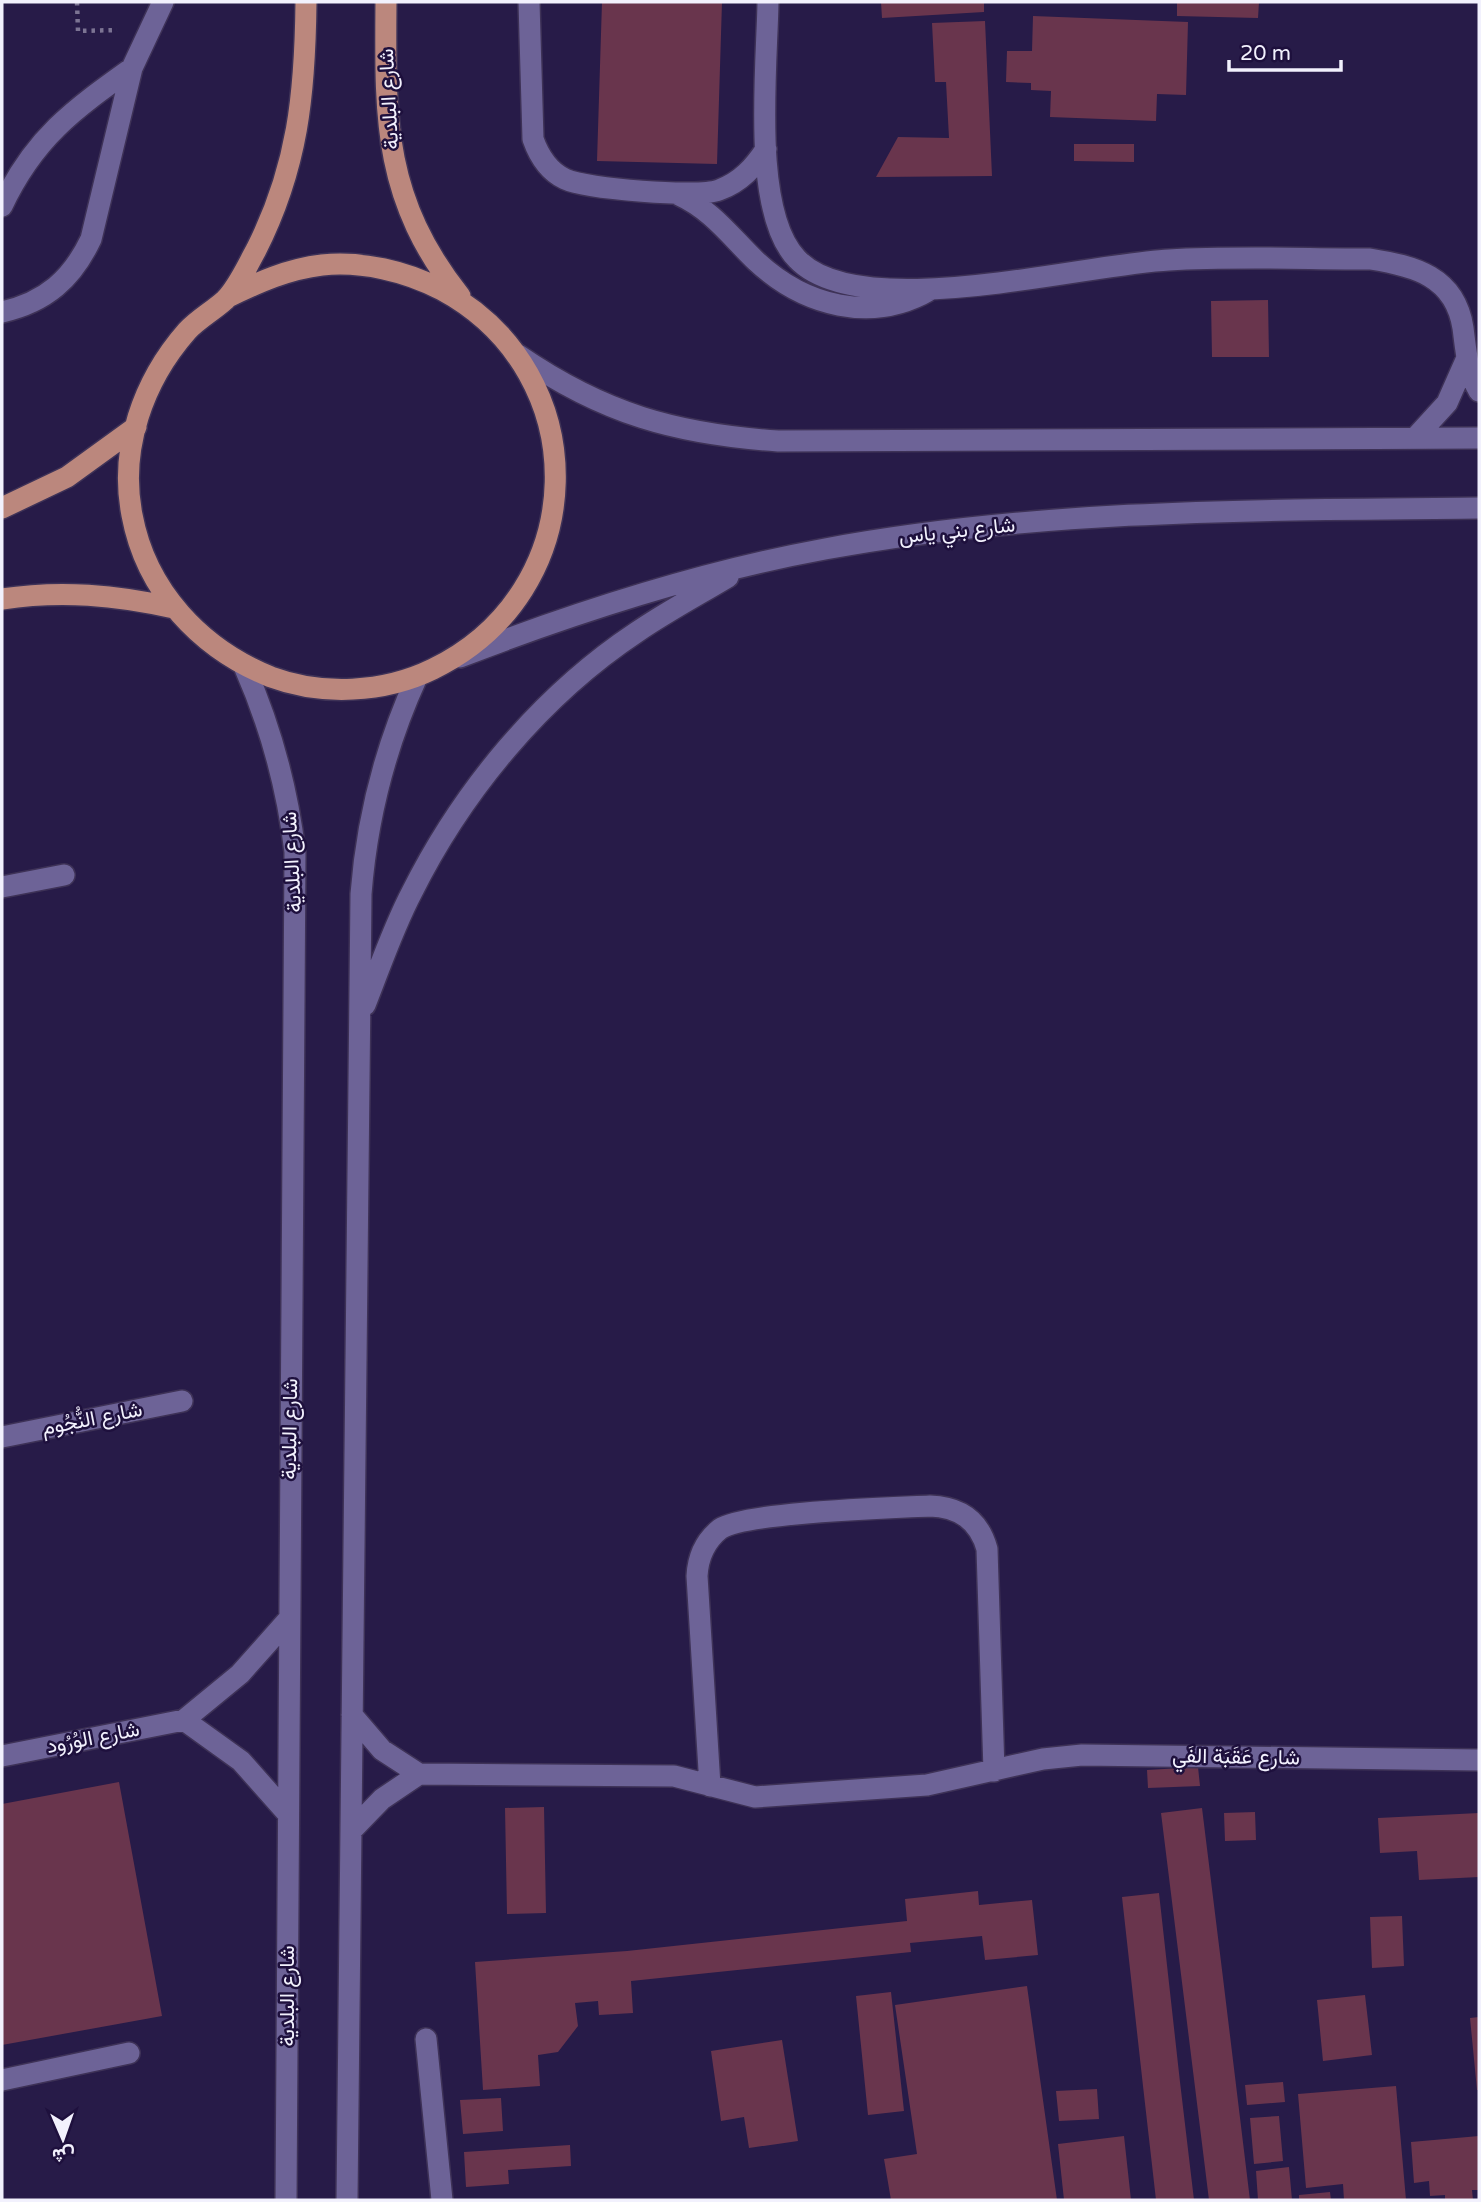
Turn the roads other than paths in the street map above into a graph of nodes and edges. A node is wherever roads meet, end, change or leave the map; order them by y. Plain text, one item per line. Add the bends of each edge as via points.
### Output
1 (163, 2) edge
2 (306, 2) edge
3 (386, 2) edge
4 (530, 2) edge
5 (768, 2) edge
6 (132, 68) junction
7 (766, 149) junction
8 (674, 193) junction
9 (2, 206) edge
10 (930, 289) junction
11 (228, 297) junction
12 (466, 303) junction
13 (2, 312) edge
14 (518, 355) junction
15 (1466, 360) junction
16 (1479, 391) edge
17 (136, 428) junction
18 (1415, 438) junction
19 (1479, 438) edge
20 (2, 508) edge
21 (1479, 508) edge
22 (748, 565) junction
23 (2, 599) edge
24 (174, 608) junction
25 (452, 660) junction
26 (243, 666) junction
27 (417, 677) junction
28 (64, 875) dead end
29 (2, 887) edge
30 (360, 1017) junction
31 (182, 1401) dead end
32 (2, 1437) edge
33 (288, 1620) junction
34 (352, 1715) junction
35 (184, 1720) junction
36 (2, 1756) edge
37 (1479, 1760) edge
38 (994, 1771) junction
39 (419, 1774) junction
40 (710, 1786) junction
41 (288, 1814) junction
42 (351, 1831) junction
43 (426, 2039) dead end
44 (129, 2053) dead end
45 (2, 2080) edge
46 (286, 2200) edge
47 (347, 2200) edge
48 (442, 2200) edge

1 - 6 street
2 - 11 main road via 301,116 291,163 275,210
3 - 12 main road, شارع البلدية via 386,119 394,170 434,263
4 - 8 street via 531,125 545,163 555,173 579,183
5 - 7 street
6 - 9 street via 68,114 49,134
6 - 13 street via 91,239 80,261 46,296
7 - 8 street via 737,182 695,195
7 - 10 street via 773,214 796,259 834,282 858,288
8 - 10 street via 712,214 770,274 810,298 835,306 885,307 909,302
10 - 15 street via 1168,260 1370,260 1416,268 1434,278 1458,309
11 - 12 main road via 273,275 323,265 373,266 422,279
11 - 17 main road via 189,328 159,367
12 - 14 main road via 494,326
14 - 18 street via 562,385 616,409 732,438
14 - 25 main road via 542,399 555,447 556,497 545,546 523,591 492,630
15 - 16 street
15 - 18 street via 1447,403
17 - 20 main road via 67,477
17 - 24 main road via 128,464 132,515 147,564
18 - 19 street
21 - 22 street, شارع بني ياس via 1236,510 979,527
22 - 25 street, شارع بني ياس via 598,606
22 - 30 street via 636,632 596,663 496,761 436,847 411,894
23 - 24 main road via 88,594
24 - 26 main road via 205,641
25 - 27 main road
26 - 27 main road via 285,682 329,689 374,688
26 - 33 street, شارع البلدية via 279,757 295,852
27 - 30 street via 397,721 370,817 361,894
28 - 29 street
30 - 34 street
31 - 32 street, شارع النُّجُوم
33 - 35 street, شارع الوُرُود via 240,1674
33 - 41 street, شارع البلدية
34 - 39 street via 382,1750
34 - 42 street
35 - 36 street, شارع الوُرُود
35 - 41 street via 241,1761
37 - 38 street, شارع عَقَبَة الفَي via 1082,1755
38 - 40 street, شارع عَقَبَة الفَي via 927,1785 774,1797
38 - 40 street via 987,1549 968,1517 957,1510 930,1506 750,1519 721,1529 710,1539 700,1556 697,1576
39 - 40 street, شارع عَقَبَة الفَي via 674,1776
39 - 42 street via 382,1799
41 - 46 street, شارع البلدية
42 - 47 street
43 - 48 street
44 - 45 street

